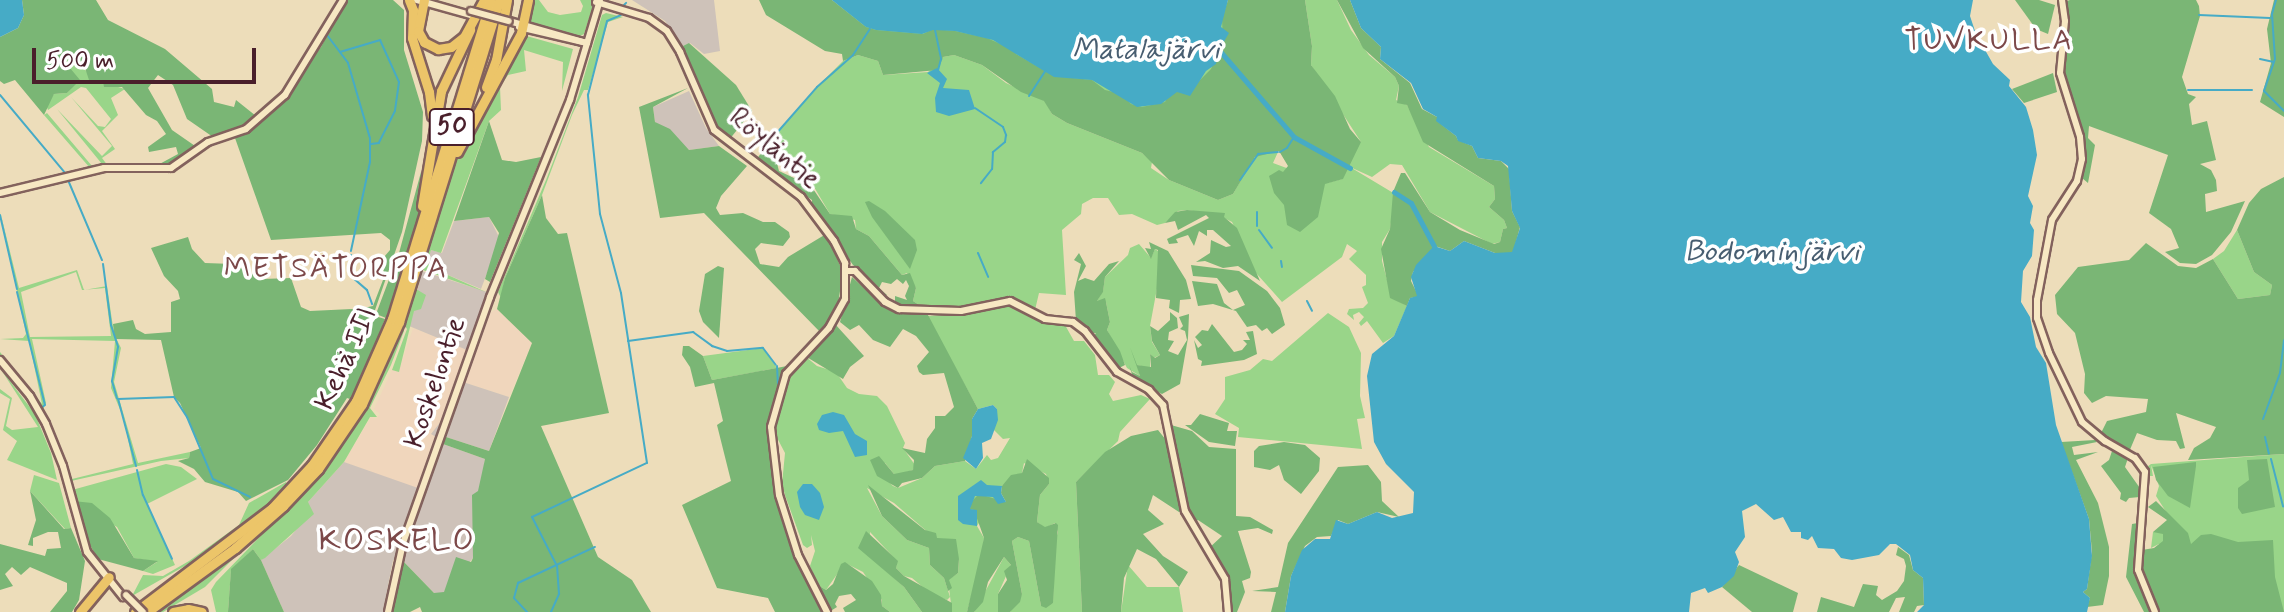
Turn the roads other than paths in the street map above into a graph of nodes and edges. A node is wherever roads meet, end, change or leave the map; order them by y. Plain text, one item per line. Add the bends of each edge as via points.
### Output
1 (343, 0) edge
2 (409, 0) edge
3 (422, 0) edge
4 (484, 0) edge
5 (491, 0) edge
6 (499, 0) edge
7 (507, 0) edge
8 (528, 0) edge
9 (2062, 0) edge
10 (598, 2) edge
11 (412, 21) junction
12 (524, 26) junction
13 (470, 30) junction
14 (584, 42) junction
15 (472, 119) junction
16 (433, 136) junction
17 (0, 193) edge
18 (435, 206) junction
19 (412, 254) junction
20 (847, 271) junction
21 (0, 360) edge
22 (107, 578) junction
23 (80, 612) edge
24 (141, 612) edge
25 (173, 612) edge
26 (202, 612) edge
27 (388, 612) edge
28 (827, 612) edge
29 (1228, 612) edge
30 (2155, 612) edge

1 - 17 street via 285,95 246,129 208,142 171,168 109,167
2 - 11 highway
3 - 11 highway
3 - 12 street, bridge
3 - 13 highway via 418,31 430,46 456,44
4 - 13 highway
5 - 19 highway, Kehä III / 50
6 - 18 highway, Kehä III / 50
7 - 15 highway via 494,69
8 - 12 highway
9 - 30 street via 2060,73 2082,159 2077,181 2052,220 2037,318 2082,422 2135,458 2145,472 2138,570
10 - 14 street, Koskelontie
10 - 20 street, Röyläntie via 649,18 667,31 714,130 801,197 834,241
11 - 16 highway
12 - 14 street
12 - 15 highway
13 - 16 highway via 441,91
14 - 27 street, Koskelontie via 559,128 485,309 398,560
15 - 18 highway
16 - 19 highway
18 - 24 highway, Kehä III / 50 via 390,345 335,447 262,526
19 - 24 highway, Kehä III / 50 via 374,364 312,465 246,530
20 - 28 street via 845,299 834,321 786,374 771,427 779,495 798,555
20 - 29 street via 899,309 961,311 1010,301 1085,331 1117,372 1158,397 1169,424 1173,468 1185,511 1225,579
21 - 22 street via 38,409 61,464 81,537
22 - 23 highway
22 - 24 street, bridge
25 - 26 highway

